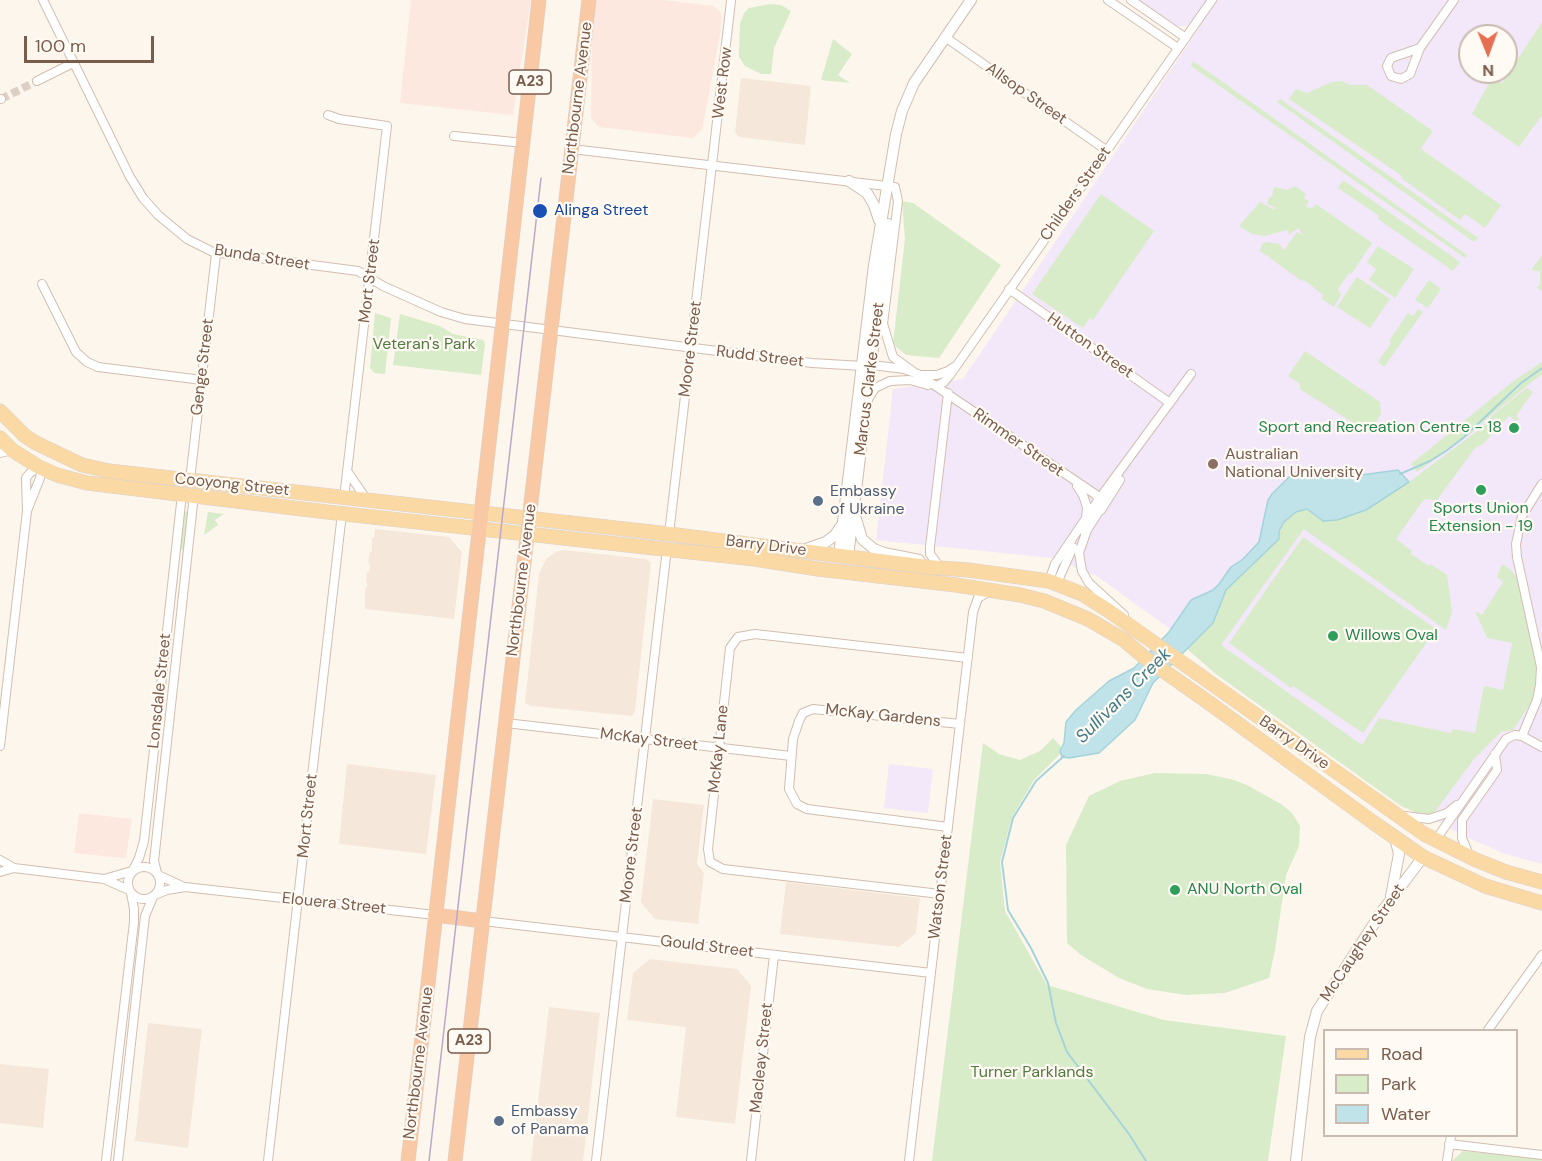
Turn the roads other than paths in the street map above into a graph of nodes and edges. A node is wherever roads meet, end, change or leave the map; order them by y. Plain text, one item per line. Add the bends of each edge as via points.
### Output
1 (43, 0) edge
2 (539, 0) edge
3 (589, 0) edge
4 (971, 0) edge
5 (1108, 0) edge
6 (1131, 0) edge
7 (1212, 0) edge
8 (1454, 0) edge
9 (731, 1) edge
10 (945, 37) junction
11 (1186, 38) junction
12 (1178, 48) junction
13 (1420, 48) dead end
14 (74, 63) junction
15 (37, 81) tunnel mouth
16 (328, 115) dead end
17 (454, 136) dead end
18 (524, 143) junction
19 (572, 149) junction
20 (1106, 150) junction
21 (713, 165) junction
22 (849, 181) junction
23 (888, 185) junction
24 (880, 233) junction
25 (216, 254) junction
26 (370, 279) junction
27 (42, 284) dead end
28 (1009, 290) junction
29 (503, 324) junction
30 (551, 330) junction
31 (691, 348) junction
32 (959, 360) junction
33 (867, 365) junction
34 (916, 374) junction
35 (1191, 374) dead end
36 (202, 380) junction
37 (937, 386) junction
38 (948, 393) junction
39 (867, 400) junction
40 (1170, 403) junction
41 (0, 411) edge
42 (0, 438) edge
43 (36, 443) junction
44 (6, 451) edge
45 (69, 460) junction
46 (1128, 463) junction
47 (39, 467) junction
48 (347, 471) junction
49 (1070, 479) junction
50 (190, 480) junction
51 (1542, 483) edge
52 (290, 492) junction
53 (188, 495) junction
54 (344, 498) junction
55 (1099, 499) junction
56 (375, 501) junction
57 (289, 507) junction
58 (854, 507) junction
59 (342, 513) junction
60 (482, 514) junction
61 (1097, 515) junction
62 (529, 519) junction
63 (843, 522) junction
64 (1085, 528) junction
65 (480, 529) junction
66 (527, 534) junction
67 (669, 534) junction
68 (667, 548) junction
69 (796, 550) junction
70 (844, 556) junction
71 (936, 562) junction
72 (969, 570) junction
73 (841, 571) junction
74 (172, 582) junction
75 (184, 583) junction
76 (956, 585) junction
77 (1051, 590) junction
78 (994, 591) junction
79 (973, 612) junction
80 (1150, 639) junction
81 (968, 658) junction
82 (506, 723) junction
83 (960, 724) junction
84 (1522, 736) junction
85 (645, 739) junction
86 (0, 746) edge
87 (1542, 747) edge
88 (719, 748) junction
89 (1495, 754) junction
90 (791, 756) junction
91 (148, 800) junction
92 (160, 801) junction
93 (1463, 801) junction
94 (1393, 813) junction
95 (948, 827) junction
96 (1392, 836) junction
97 (1436, 841) junction
98 (1423, 857) junction
99 (1470, 858) junction
100 (0, 861) edge
101 (14, 868) junction
102 (133, 871) junction
103 (0, 872) edge
104 (157, 874) junction
105 (104, 879) junction
106 (1542, 882) edge
107 (184, 887) junction
108 (130, 891) junction
109 (940, 894) junction
110 (154, 896) junction
111 (1390, 899) junction
112 (298, 900) junction
113 (1542, 903) edge
114 (435, 915) junction
115 (483, 921) junction
116 (622, 937) junction
117 (774, 955) junction
118 (1542, 955) edge
119 (128, 971) junction
120 (139, 972) junction
121 (931, 973) junction
122 (1489, 1029) edge
123 (119, 1053) junction
124 (130, 1055) junction
125 (110, 1132) junction
126 (121, 1133) junction
127 (1450, 1140) edge
128 (1542, 1155) edge
129 (106, 1161) edge
130 (118, 1161) edge
131 (268, 1161) edge
132 (408, 1161) edge
133 (455, 1161) edge
134 (596, 1161) edge
135 (751, 1161) edge
136 (909, 1161) edge
137 (1296, 1161) edge
138 (1448, 1161) edge

1 - 14 street, Bunda Street
2 - 18 highway, Northbourne Avenue / A23
3 - 19 highway, Northbourne Avenue / A23
4 - 10 street, Marcus Clarke Street
5 - 12 street
6 - 11 street
7 - 11 street, Childers Street
8 - 13 street
9 - 21 street, West Row
10 - 20 street, Allsop Street
10 - 23 street, Marcus Clarke Street via 914,83 902,111
11 - 12 street, Childers Street
12 - 20 street, Childers Street
14 - 15 street
14 - 25 street, Bunda Street via 143,198 187,239
16 - 26 street, Mort Street via 387,126
17 - 18 street
18 - 29 highway, Northbourne Avenue / A23
19 - 21 street
19 - 30 highway, Northbourne Avenue / A23
20 - 28 street, Childers Street
21 - 22 street
21 - 31 street, Moore Street
22 - 23 street
22 - 24 street via 867,193 877,213
23 - 24 street, Marcus Clarke Street
23 - 33 street, Marcus Clarke Street via 891,200
23 - 34 street, Marcus Clarke Street via 895,187 898,201 884,320 888,347 895,359
24 - 33 street, Marcus Clarke Street
25 - 26 street, Bunda Street via 358,271
25 - 36 street, Genge Street
26 - 29 street, Bunda Street via 448,314
26 - 48 street, Mort Street
27 - 36 street via 76,352 87,362 98,367
28 - 32 street, Childers Street
28 - 40 street, Hutton Street
29 - 30 street, Bunda Street
29 - 60 highway, Northbourne Avenue / A23
30 - 31 street, Rudd Street
30 - 62 highway, Northbourne Avenue / A23
31 - 33 street, Rudd Street via 812,363
31 - 67 street, Moore Street
32 - 34 street, Rimmer Street via 942,374
32 - 37 street, Childers Street via 947,379
33 - 34 street, Rimmer Street via 900,368
33 - 39 street, Marcus Clarke Street
33 - 63 street, Marcus Clarke Street
34 - 37 street, Rimmer Street
35 - 40 street
36 - 50 street, Genge Street
37 - 38 street, Rimmer Street
37 - 39 street, Rimmer Street via 905,379 884,383
38 - 49 street, Rimmer Street
38 - 71 street via 930,547
39 - 58 street, Marcus Clarke Street
40 - 46 street
41 - 43 main road, Cooyong Street
42 - 44 main road, Cooyong Street
43 - 45 main road, Cooyong Street
43 - 47 main road
44 - 47 main road, Cooyong Street
45 - 47 main road via 47,461
45 - 50 main road, Cooyong Street via 109,471
46 - 55 street
46 - 61 street
47 - 53 main road, Cooyong Street via 81,482
47 - 86 street via 26,478 27,512
48 - 54 street, Mort Street
48 - 56 street via 365,497
49 - 55 street, Rimmer Street
49 - 64 street via 1081,491 1087,507
50 - 52 main road, Cooyong Street
50 - 53 main road, Lonsdale Street
51 - 84 street via 1526,507 1516,544 1541,667 1537,700
52 - 54 main road, Cooyong Street
52 - 57 main road
53 - 57 main road, Cooyong Street
53 - 74 street, Lonsdale Street
53 - 75 street, Lonsdale Street
54 - 56 main road, Cooyong Street
54 - 59 main road, Mort Street
55 - 61 street
55 - 64 street
56 - 60 main road, Cooyong Street
57 - 59 main road, Cooyong Street
58 - 70 street, Marcus Clarke Street
58 - 71 street via 859,534 874,549
59 - 65 main road, Cooyong Street
59 - 112 street, Mort Street
60 - 62 main road, Barry Drive
60 - 65 highway, Northbourne Avenue / A23
61 - 64 street
62 - 66 highway, Northbourne Avenue / A23
62 - 67 main road, Barry Drive
63 - 69 street via 826,542
63 - 70 street, Marcus Clarke Street
64 - 77 street
64 - 80 street via 1079,553 1083,574
65 - 66 main road, Barry Drive
65 - 114 highway, Northbourne Avenue / A23
66 - 68 main road, Barry Drive
66 - 82 highway, Northbourne Avenue / A23
67 - 69 main road, Barry Drive
68 - 73 main road, Barry Drive
68 - 85 street, Moore Street
69 - 70 main road, Barry Drive
70 - 72 main road, Barry Drive
70 - 73 main road, Marcus Clarke Street
71 - 72 street
72 - 77 main road, Barry Drive
73 - 76 main road, Barry Drive
74 - 75 street
74 - 91 street, Lonsdale Street
75 - 92 street, Lonsdale Street
76 - 78 main road, Barry Drive
76 - 79 street via 971,597
77 - 78 main road, Barry Drive via 1013,594
77 - 80 main road, Barry Drive via 1098,603
77 - 96 main road, Barry Drive via 1055,611 1144,657
78 - 79 street via 978,598
79 - 81 street, Watson Street
80 - 94 main road, Barry Drive
81 - 83 street, Watson Street
81 - 88 street, McKay Lane via 755,634 738,638 730,648
82 - 85 street, McKay Street
82 - 115 highway, Northbourne Avenue / A23
83 - 90 street, McKay Gardens via 813,709 803,713 798,721
83 - 95 street, Watson Street
84 - 87 street
84 - 89 street via 1506,739
85 - 88 street, McKay Street
85 - 116 street, Moore Street
88 - 90 street, McKay Street
88 - 109 street, McKay Lane via 708,849 710,862 723,869
89 - 93 street
89 - 99 street via 1497,770 1462,820 1462,838
90 - 95 street, McKay Gardens via 789,789 797,804 807,810
91 - 92 street
91 - 102 street, Lonsdale Street via 141,851
92 - 104 street, Lonsdale Street via 154,861
93 - 94 street via 1447,813 1429,819
93 - 97 street
94 - 97 main road, Barry Drive
95 - 109 street, Watson Street
96 - 98 main road, Barry Drive
96 - 111 street via 1399,854
97 - 98 main road, McCaughey Street
97 - 99 main road, Barry Drive
98 - 111 street, McCaughey Street
98 - 113 main road, Barry Drive via 1485,886
99 - 106 main road, Barry Drive
100 - 101 street
101 - 103 street
101 - 105 street
102 - 104 street via 146,867
102 - 105 street
102 - 108 street via 127,880
104 - 107 street, Elouera Street
104 - 110 street via 160,885
105 - 108 street
107 - 110 street, Elouera Street
107 - 112 street, Elouera Street
108 - 110 street via 139,898
108 - 119 street via 135,915
109 - 121 street, Watson Street
110 - 120 street via 145,916
111 - 137 street, McCaughey Street via 1317,1011 1310,1037
112 - 114 street, Elouera Street
112 - 131 street, Mort Street
114 - 115 highway, Elouera Street
114 - 132 highway, Northbourne Avenue / A23
115 - 116 street, Gould Street
115 - 133 highway, Northbourne Avenue / A23
116 - 117 street, Gould Street
116 - 134 street, Moore Street
117 - 121 street, Gould Street
117 - 135 street, Macleay Street
118 - 122 street
119 - 120 street
119 - 123 street
120 - 124 street
121 - 136 street, Watson Street
123 - 124 street
123 - 125 street
124 - 126 street
125 - 126 street
125 - 129 street
126 - 130 street
127 - 128 street
127 - 138 street

